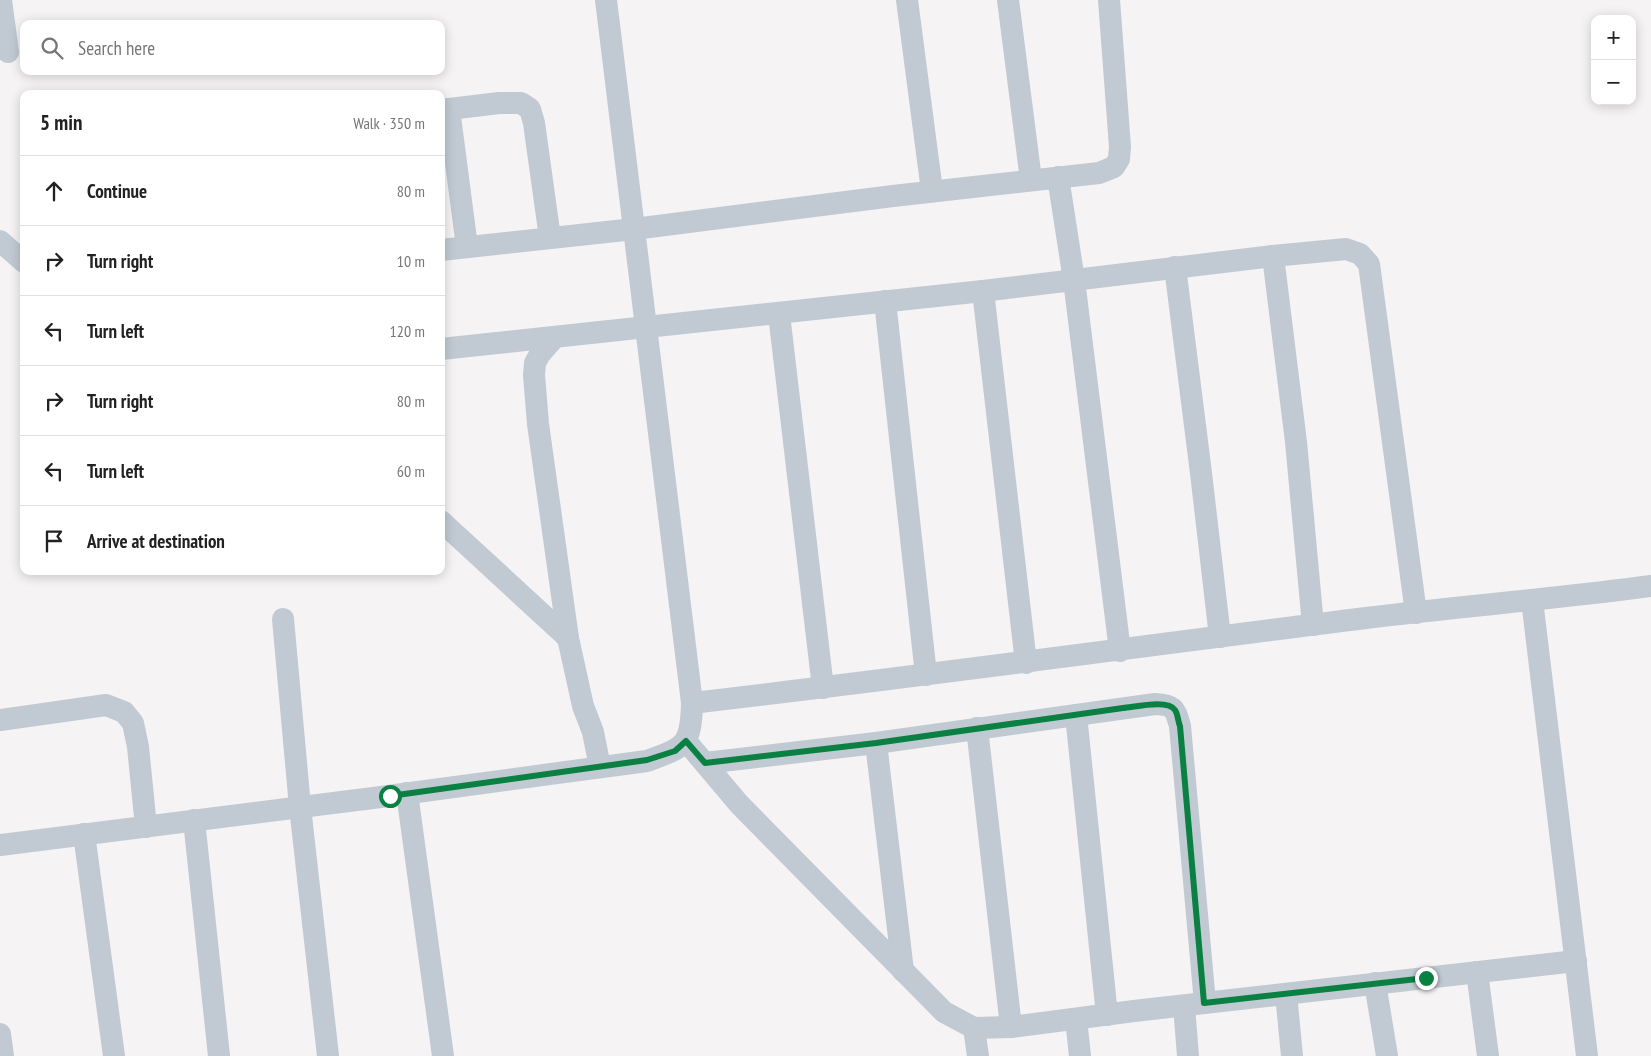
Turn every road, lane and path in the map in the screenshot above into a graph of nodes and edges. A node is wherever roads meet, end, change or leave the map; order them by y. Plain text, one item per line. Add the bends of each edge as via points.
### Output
1 (1, 0) edge
2 (606, 0) edge
3 (907, 0) edge
4 (1008, 0) edge
5 (1108, 0) edge
6 (8, 52) dead end
7 (445, 110) edge
8 (1058, 177) junction
9 (1031, 180) junction
10 (932, 191) junction
11 (634, 229) junction
12 (550, 238) junction
13 (0, 241) edge
14 (467, 247) junction
15 (445, 250) edge
16 (1273, 256) junction
17 (20, 258) edge
18 (1174, 267) junction
19 (1074, 280) junction
20 (983, 291) junction
21 (885, 302) junction
22 (779, 314) junction
23 (646, 327) junction
24 (554, 338) junction
25 (445, 349) edge
26 (445, 525) edge
27 (1651, 586) edge
28 (1532, 600) junction
29 (1416, 613) junction
30 (283, 619) dead end
31 (1313, 625) junction
32 (1220, 637) junction
33 (568, 638) junction
34 (1120, 650) junction
35 (1026, 662) junction
36 (926, 675) junction
37 (823, 688) junction
38 (692, 703) junction
39 (1076, 715) junction
40 (0, 720) edge
41 (977, 728) junction
42 (686, 741) junction
43 (876, 743) junction
44 (705, 763) junction
45 (600, 767) junction
46 (407, 793) junction
47 (300, 807) junction
48 (194, 820) junction
49 (146, 827) junction
50 (84, 834) junction
51 (0, 845) edge
52 (1576, 961) junction
53 (903, 971) junction
54 (1477, 972) junction
55 (1376, 983) junction
56 (1286, 994) junction
57 (1194, 1004) junction
58 (1107, 1014) junction
59 (1076, 1019) junction
60 (1011, 1027) junction
61 (974, 1028) junction
62 (0, 1034) edge
63 (0, 1039) edge
64 (3, 1056) edge
65 (114, 1056) edge
66 (219, 1056) edge
67 (328, 1056) edge
68 (443, 1056) edge
69 (978, 1056) edge
70 (1080, 1056) edge
71 (1188, 1056) edge
72 (1292, 1056) edge
73 (1386, 1056) edge
74 (1488, 1056) edge
75 (1587, 1056) edge

1 - 6 street
2 - 11 street
3 - 10 street
4 - 9 street
5 - 8 street via 1119,159 1114,168
7 - 12 street via 499,103 521,103 530,109
7 - 14 street
8 - 9 street
8 - 19 street
9 - 10 street
10 - 11 street
11 - 12 street
11 - 23 street
12 - 14 street
13 - 17 street
14 - 15 street
16 - 18 street
16 - 29 street via 1346,249 1360,254 1369,264
16 - 31 street via 1296,442
18 - 19 street
18 - 32 street
19 - 20 street
19 - 34 street
20 - 21 street
20 - 35 street
21 - 22 street
21 - 36 street
22 - 23 street
22 - 37 street
23 - 24 street
23 - 38 street
24 - 25 street
24 - 33 street via 535,363 534,375
26 - 33 street
27 - 28 street
28 - 29 street
28 - 52 street
29 - 31 street
30 - 47 street
31 - 32 street
32 - 34 street
33 - 45 street
34 - 35 street
35 - 36 street
36 - 37 street
37 - 38 street
38 - 42 street via 692,726
39 - 41 street
39 - 57 street via 1155,704 1168,705 1175,710 1180,726
39 - 58 street
40 - 49 street via 106,705 124,712 132,723 138,747
41 - 43 street
41 - 60 street
42 - 44 street
42 - 45 street via 675,751 647,760
43 - 44 street
43 - 53 street
44 - 53 street via 738,804
45 - 46 street
46 - 47 street
46 - 68 street
47 - 48 street
47 - 67 street
48 - 49 street
48 - 66 street
49 - 50 street
50 - 51 street
50 - 65 street
52 - 54 street
52 - 75 street
53 - 61 street via 944,1012
54 - 55 street
54 - 74 street
55 - 56 street
55 - 73 street
56 - 57 street
56 - 72 street
57 - 58 street
57 - 71 street
58 - 59 street
59 - 60 street
59 - 70 street
60 - 61 street
61 - 69 street
62 - 63 street
63 - 64 street

